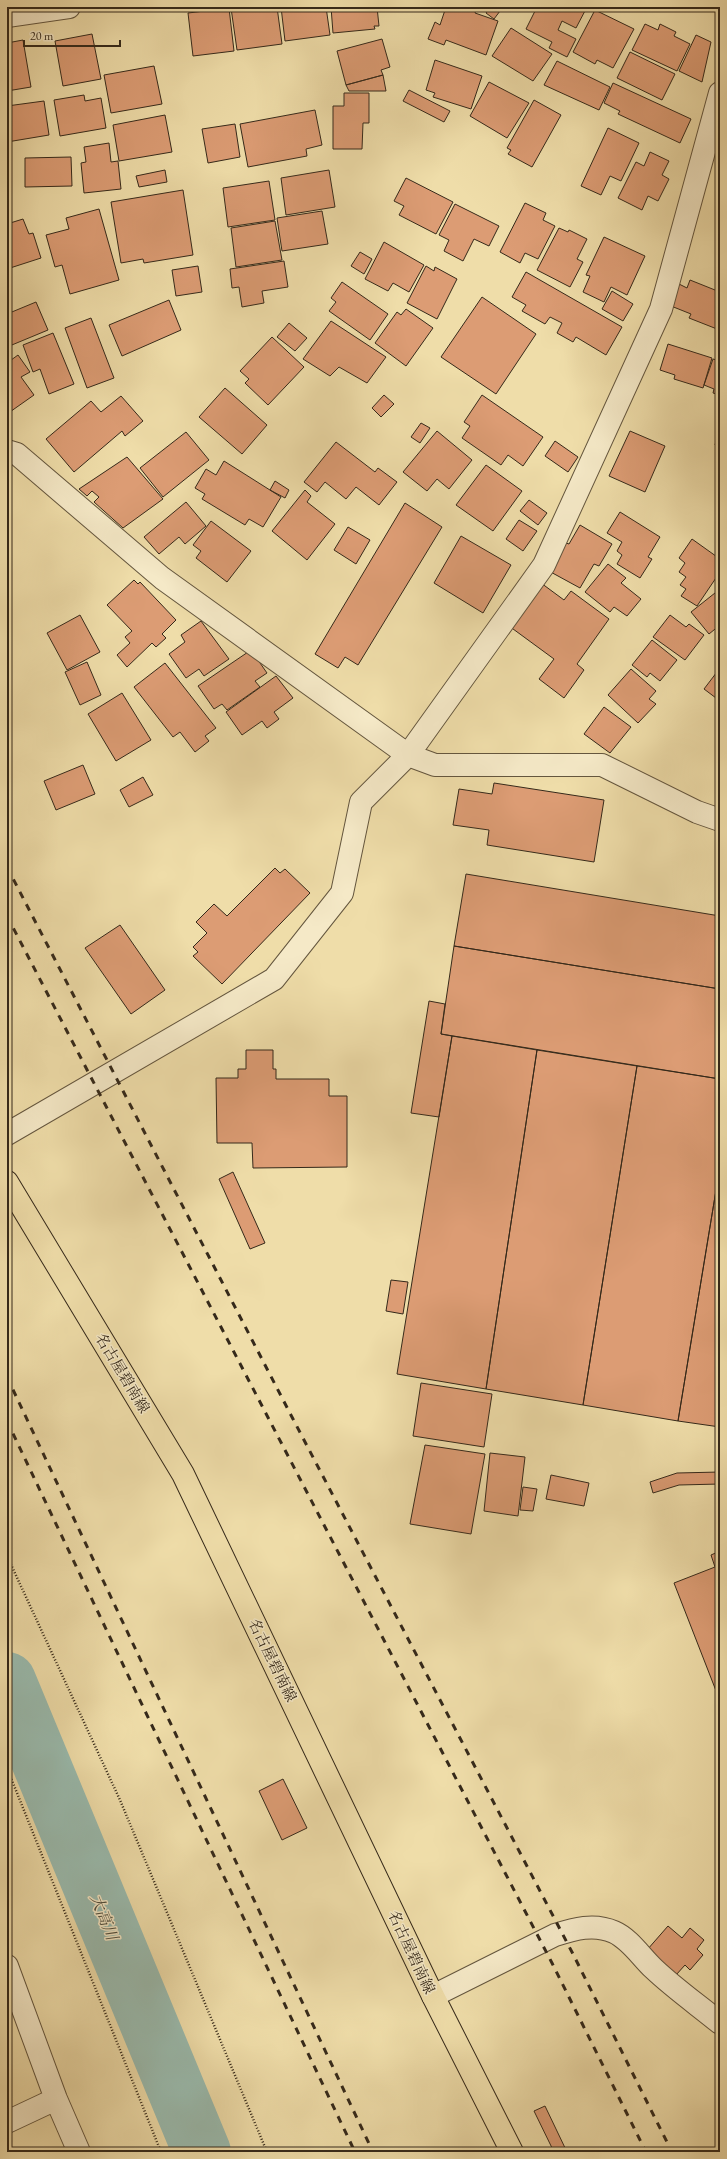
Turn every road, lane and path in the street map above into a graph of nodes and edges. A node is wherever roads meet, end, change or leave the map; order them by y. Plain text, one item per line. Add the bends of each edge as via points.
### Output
1 (69, 7) edge
2 (7, 16) edge
3 (720, 94) edge
4 (7, 450) edge
5 (408, 755) junction
6 (720, 820) edge
7 (7, 1134) edge
8 (7, 1182) edge
9 (7, 1556) edge
10 (7, 1768) edge
11 (7, 1966) edge
12 (433, 1996) junction
13 (720, 2022) edge
14 (56, 2099) junction
15 (7, 2122) edge
16 (79, 2152) edge
17 (161, 2152) edge
18 (267, 2152) edge
19 (512, 2152) edge

1 - 2 street
3 - 5 street via 661,308 544,565
4 - 5 street via 17,454 162,578
5 - 6 street via 434,765 602,765 697,812
5 - 7 street via 361,802 342,893 274,979
8 - 12 main road, 名古屋碧南線 via 184,1474
9 - 18 path via 120,1800
10 - 17 path
11 - 14 street
12 - 13 street via 554,1935 591,1927 613,1931 623,1937 655,1970
12 - 19 main road, 名古屋碧南線
14 - 15 street
14 - 16 street

